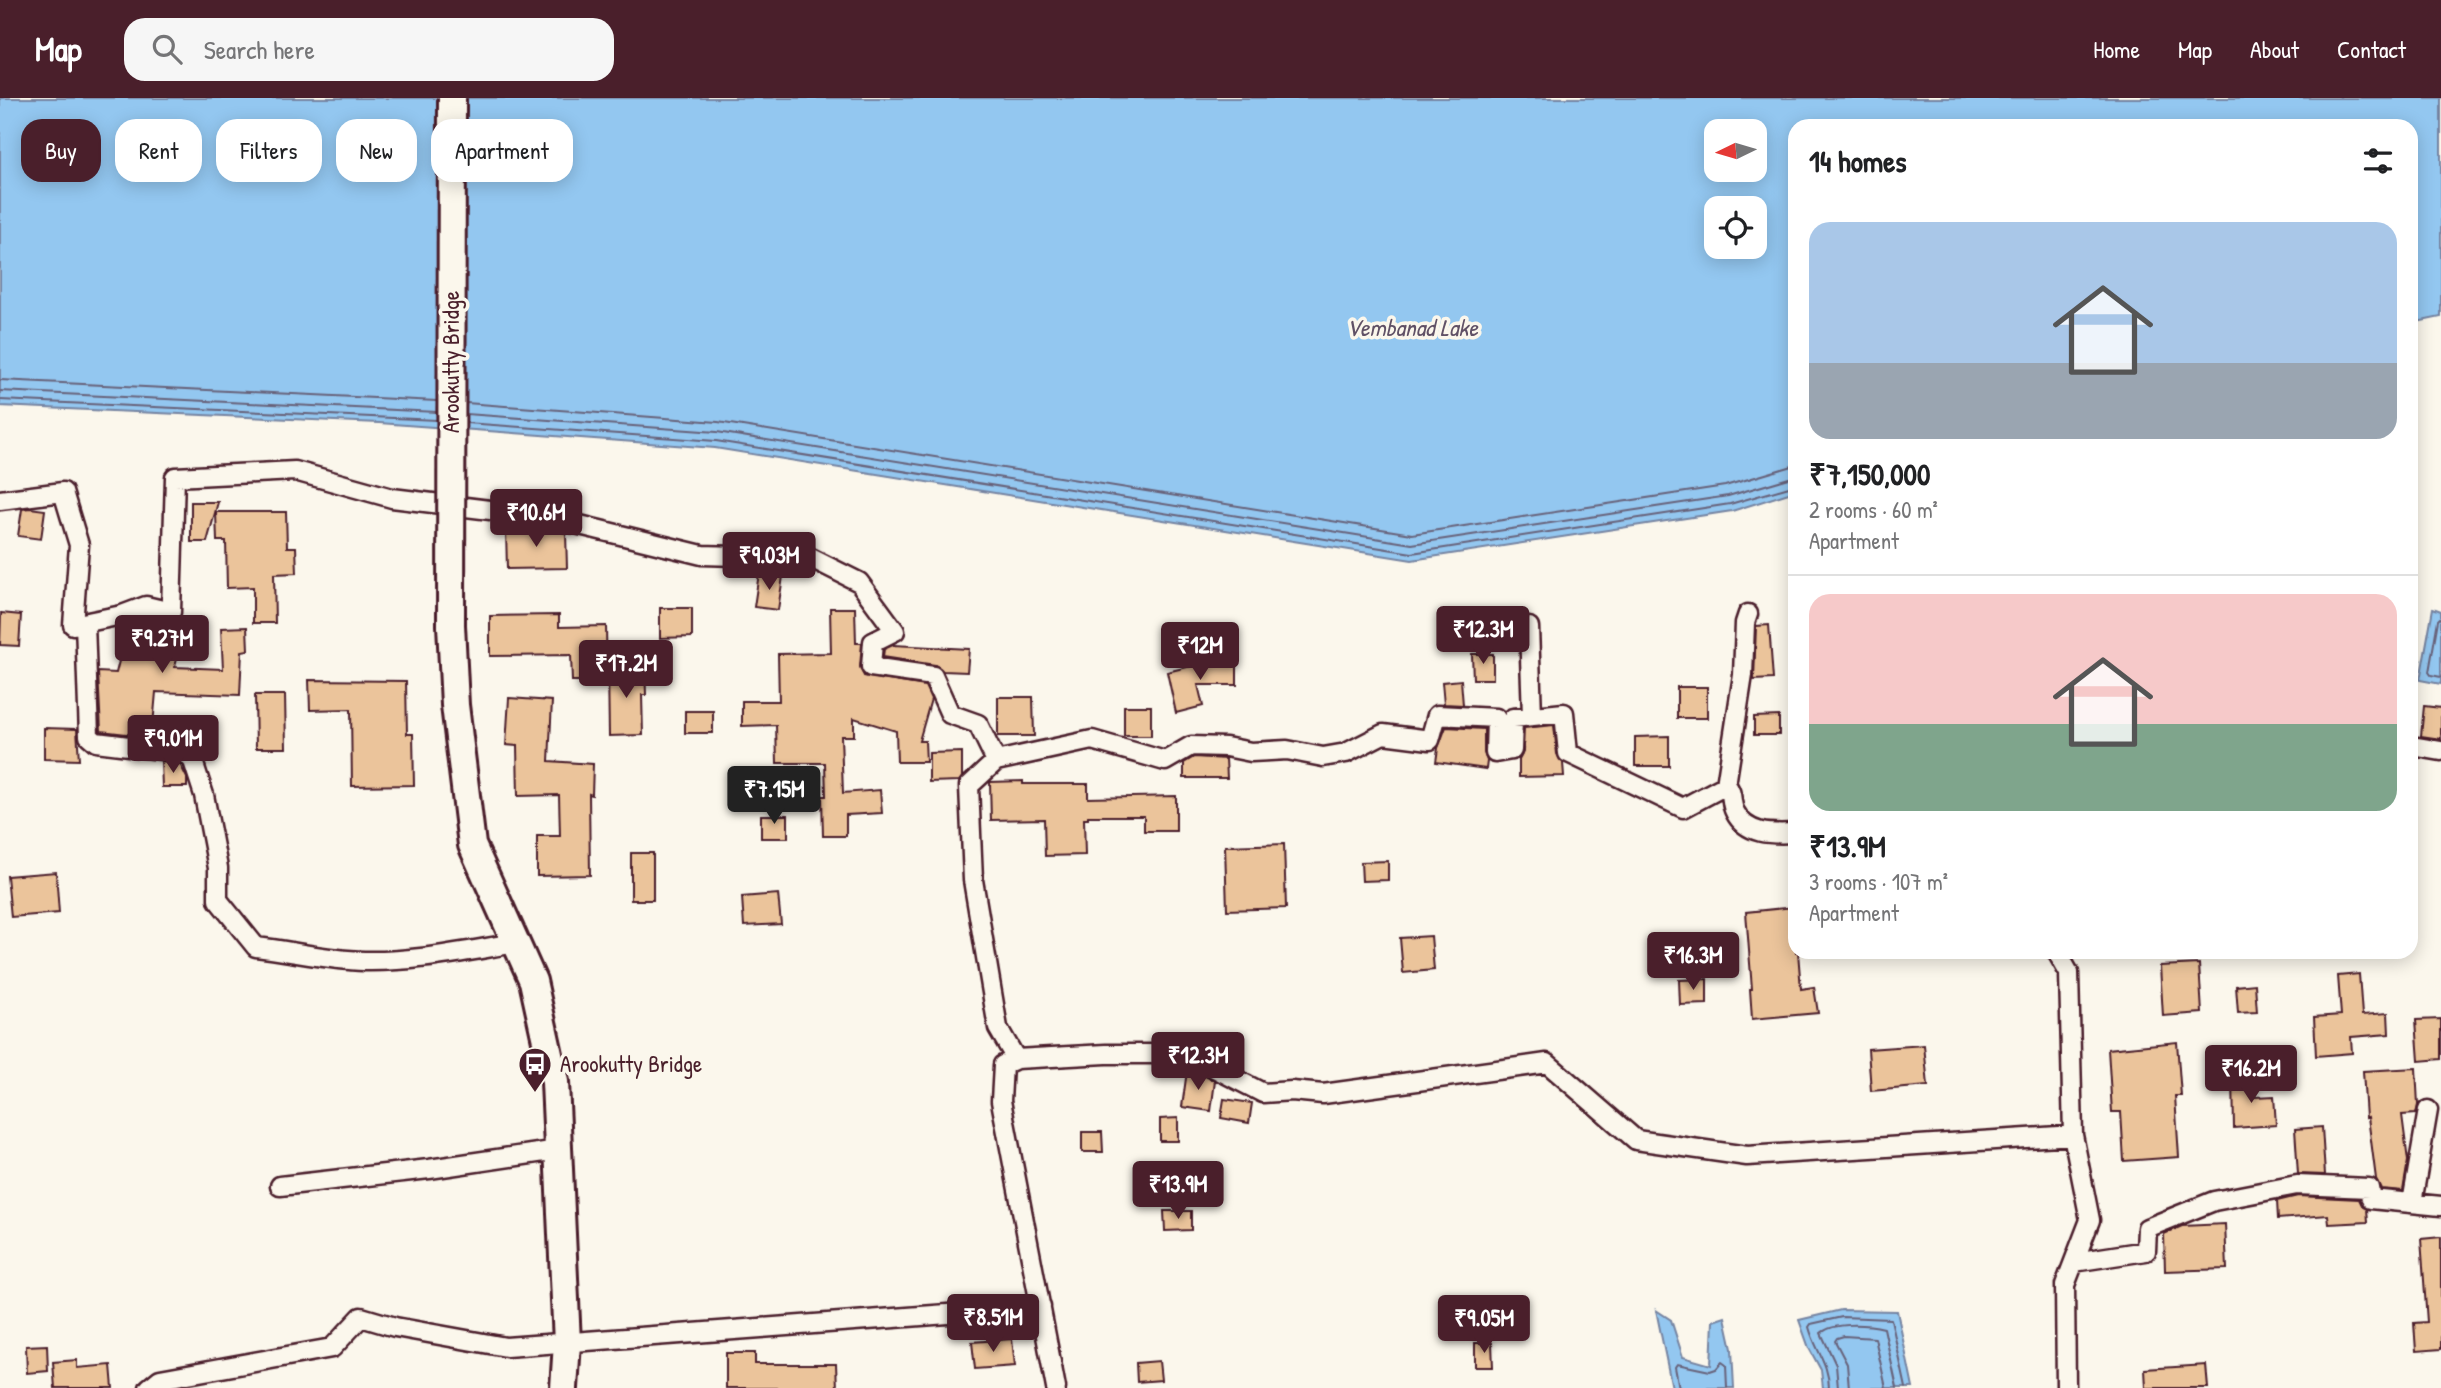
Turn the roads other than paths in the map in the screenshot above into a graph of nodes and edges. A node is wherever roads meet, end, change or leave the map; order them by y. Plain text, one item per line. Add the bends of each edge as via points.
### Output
1 (452, 98) edge
2 (0, 500) edge
3 (1748, 614) dead end
4 (85, 622) junction
5 (1529, 627) dead end
6 (1532, 716) junction
7 (2418, 747) edge
8 (2441, 751) edge
9 (996, 761) junction
10 (1726, 785) junction
11 (1788, 833) edge
12 (516, 943) junction
13 (2061, 959) edge
14 (1016, 1059) junction
15 (2428, 1110) dead end
16 (2073, 1135) junction
17 (558, 1150) junction
18 (280, 1186) dead end
19 (2412, 1203) junction
20 (2441, 1206) edge
21 (2074, 1262) junction
22 (1041, 1307) junction
23 (567, 1343) junction
24 (149, 1388) edge
25 (564, 1388) edge
26 (1056, 1388) edge
27 (2066, 1388) edge

1 - 12 main road, Arookutty Bridge, bridge via 451,625 455,705 472,845
2 - 4 street via 63,492 79,545 73,625
3 - 10 street
4 - 9 street via 146,606 171,612 175,477 295,471 393,498 547,517 702,555 811,558 859,582 895,631 873,642 871,667 933,676 950,714 978,724
4 - 12 street via 89,736 96,742 187,753 204,795 218,868 218,900 256,947 365,961 415,960
5 - 6 street
6 - 9 street via 1513,718 1512,750 1495,752 1496,718 1437,715 1430,740 1383,734 1346,753 1323,757 1287,750 1191,746 1165,761 1092,740
6 - 10 street via 1564,713 1568,753 1683,808
7 - 8 street
9 - 14 street via 969,786 973,880 998,1028
10 - 11 street via 1744,823 1763,835
12 - 17 main road, Arookutty Bridge via 533,981 555,1082
13 - 16 street via 2069,973
14 - 16 street via 1119,1054 1193,1057 1263,1093 1323,1094 1547,1063 1636,1140 1747,1156
14 - 22 street via 1003,1065 1001,1101
15 - 19 street
16 - 21 street via 2090,1220
17 - 18 street
17 - 23 main road, Arookutty Bridge
19 - 20 street
19 - 21 street via 2371,1199 2369,1188 2297,1185 2214,1201 2147,1228 2146,1251
21 - 27 street via 2064,1285
22 - 23 street
22 - 26 street
23 - 24 street via 506,1347 361,1317 332,1348 160,1379
23 - 25 main road, Arookutty Bridge

